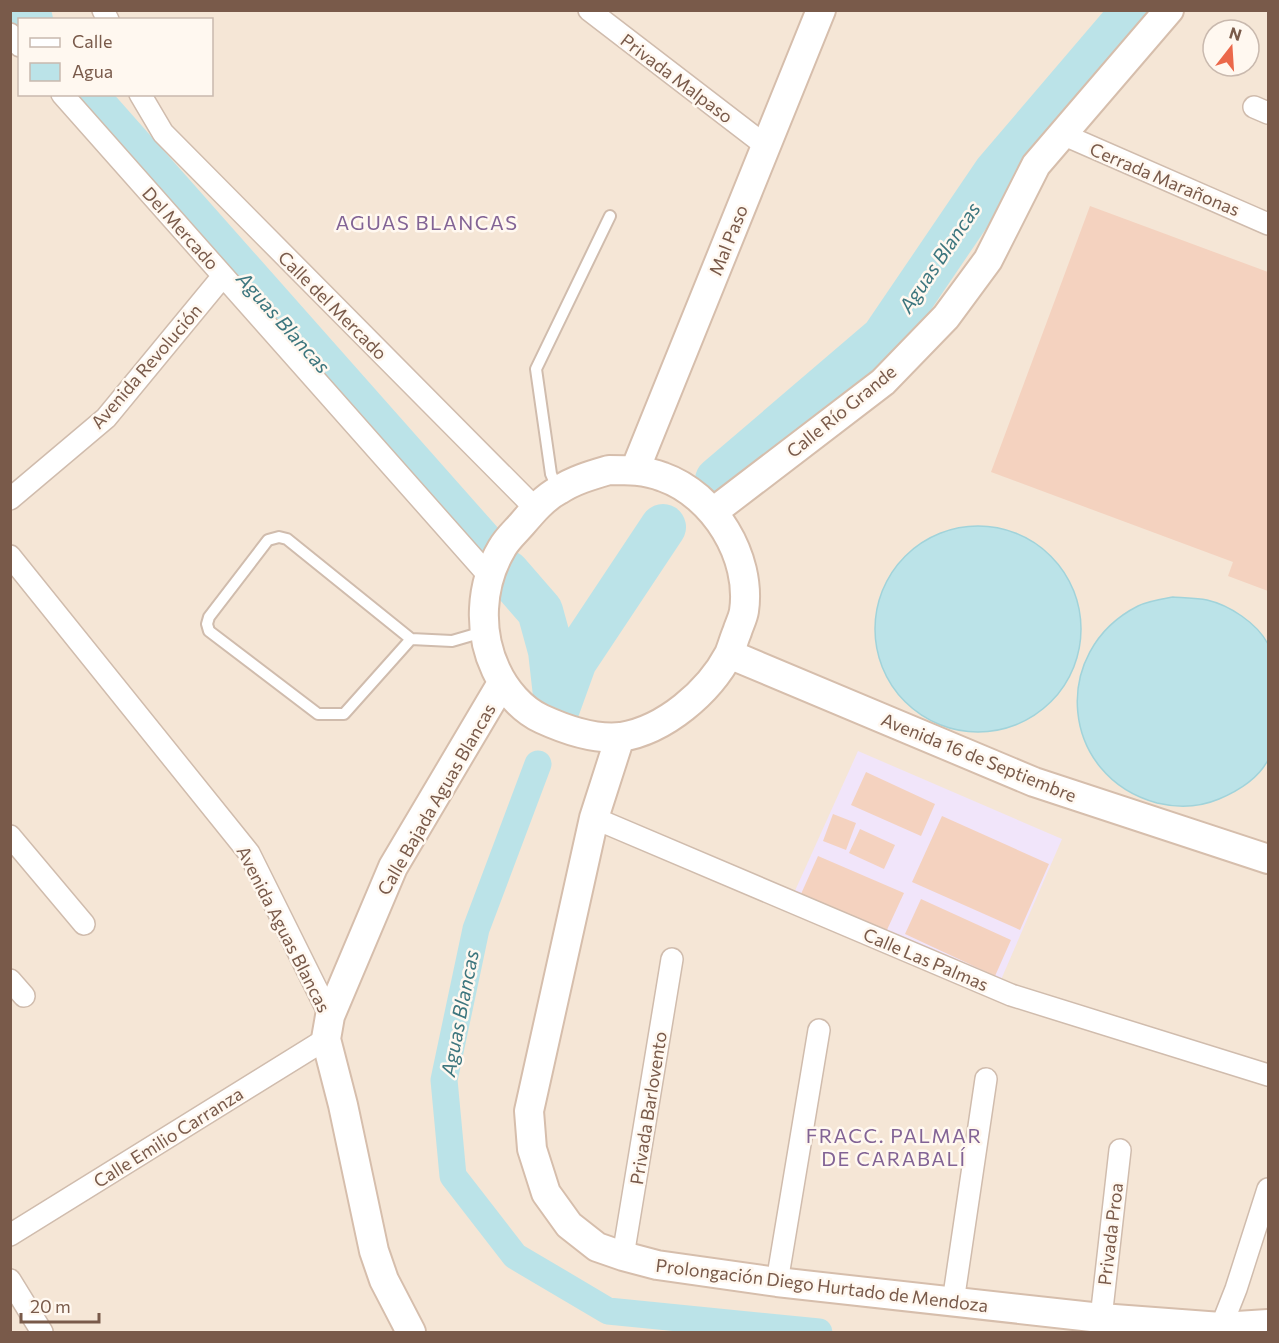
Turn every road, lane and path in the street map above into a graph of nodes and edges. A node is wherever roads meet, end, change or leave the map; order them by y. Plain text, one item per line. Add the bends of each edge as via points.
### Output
1 (588, 10) edge
2 (821, 10) edge
3 (1169, 10) edge
4 (64, 96) edge
5 (141, 96) edge
6 (1062, 134) junction
7 (766, 146) junction
8 (610, 216) dead end
9 (1269, 224) edge
10 (223, 276) junction
11 (635, 470) junction
12 (558, 490) junction
13 (10, 499) edge
14 (535, 508) junction
15 (713, 512) junction
16 (10, 556) edge
17 (490, 577) junction
18 (484, 632) junction
19 (411, 639) junction
20 (729, 654) junction
21 (502, 683) junction
22 (620, 737) junction
23 (594, 818) junction
24 (10, 836) edge
25 (1269, 859) edge
26 (84, 924) dead end
27 (672, 959) dead end
28 (10, 980) edge
29 (24, 996) dead end
30 (328, 1028) junction
31 (819, 1030) dead end
32 (1269, 1075) edge
33 (986, 1079) dead end
34 (1120, 1150) dead end
35 (1269, 1189) edge
36 (10, 1235) edge
37 (623, 1256) junction
38 (10, 1280) edge
39 (777, 1282) junction
40 (953, 1302) junction
41 (1101, 1318) junction
42 (1269, 1324) edge
43 (1221, 1327) junction
44 (42, 1332) edge
45 (411, 1332) edge

1 - 7 street, Privada Malpaso
2 - 7 main road, Mal Paso
3 - 6 main road, Calle Río Grande
4 - 10 street, Del Mercado
5 - 14 street, Calle del Mercado via 163,133
6 - 9 street, Cerrada Marañonas
6 - 15 main road, Calle Río Grande via 1036,165 988,260 946,317 884,382
7 - 11 main road, Mal Paso
8 - 12 lane via 536,369 551,474
10 - 13 street, Avenida Revolución via 106,418
10 - 17 street, Del Mercado
11 - 12 main road via 609,470
11 - 15 main road via 664,477 691,492
12 - 14 main road
14 - 17 main road via 502,548
15 - 20 main road via 733,542 743,576 744,611
16 - 30 street, Avenida Aguas Blancas via 249,853
17 - 18 main road via 484,601
18 - 19 lane via 452,641
18 - 21 main road via 491,661
19 - 19 lane via 287,539 279,537 268,540 207,624 209,631 318,714 330,716 344,714
20 - 22 main road via 701,692 672,717 644,731
20 - 25 main road, Avenida 16 de Septiembre via 1034,782
21 - 22 main road via 539,717 563,728 593,737
21 - 30 main road, Calle Bajada Aguas Blancas via 393,867
22 - 23 main road, Prolongación Diego Hurtado de Mendoza
23 - 32 street, Calle Las Palmas via 1011,995
23 - 37 main road, Prolongación Diego Hurtado de Mendoza via 529,1111 532,1149 546,1193 569,1225 597,1247
24 - 26 street
27 - 37 street, Privada Barlovento
28 - 29 street
30 - 36 street, Calle Emilio Carranza
30 - 45 main road, Avenida Aguas Blancas via 374,1251
31 - 39 street
33 - 40 street
34 - 41 street, Privada Proa
35 - 43 street
37 - 39 main road, Prolongación Diego Hurtado de Mendoza via 657,1265
38 - 44 street
39 - 40 main road, Prolongación Diego Hurtado de Mendoza
40 - 41 main road, Prolongación Diego Hurtado de Mendoza
41 - 43 main road, Prolongación Diego Hurtado de Mendoza
42 - 43 main road, Prolongación Diego Hurtado de Mendoza

